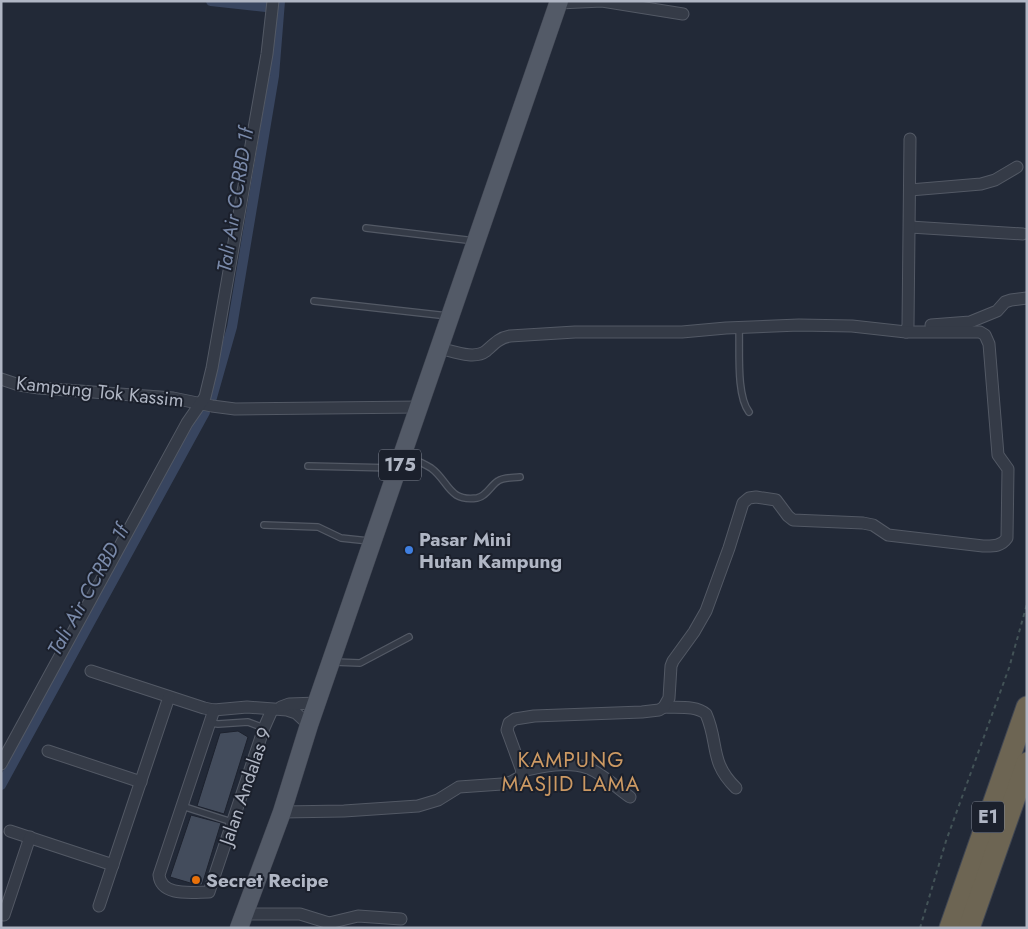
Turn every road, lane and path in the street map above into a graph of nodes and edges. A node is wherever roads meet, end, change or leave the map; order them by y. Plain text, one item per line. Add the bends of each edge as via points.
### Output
1 (273, 1) edge
2 (559, 2) edge
3 (683, 14) dead end
4 (910, 139) dead end
5 (1017, 166) dead end
6 (910, 190) junction
7 (910, 227) junction
8 (366, 228) dead end
9 (1023, 234) dead end
10 (477, 241) junction
11 (1027, 298) edge
12 (314, 301) dead end
13 (450, 316) junction
14 (739, 328) junction
15 (907, 328) junction
16 (439, 348) junction
17 (1, 378) edge
18 (200, 403) junction
19 (420, 407) junction
20 (749, 412) dead end
21 (401, 462) junction
22 (308, 466) dead end
23 (520, 477) dead end
24 (264, 525) dead end
25 (374, 542) junction
26 (1027, 604) edge
27 (409, 636) dead end
28 (332, 662) junction
29 (91, 670) dead end
30 (169, 697) junction
31 (318, 703) junction
32 (664, 707) junction
33 (1027, 707) edge
34 (214, 710) junction
35 (272, 710) junction
36 (210, 723) junction
37 (309, 725) junction
38 (264, 728) junction
39 (48, 751) dead end
40 (1027, 763) edge
41 (1, 764) edge
42 (522, 771) junction
43 (141, 782) junction
44 (736, 788) dead end
45 (630, 797) dead end
46 (182, 806) junction
47 (282, 812) junction
48 (232, 822) junction
49 (10, 831) dead end
50 (30, 837) junction
51 (113, 865) junction
52 (99, 906) dead end
53 (4, 914) dead end
54 (401, 918) dead end
55 (241, 921) edge
56 (920, 928) edge
57 (950, 928) edge
58 (969, 928) edge

1 - 18 street via 267,54 212,368 205,397
2 - 3 street via 602,1
2 - 10 main road, 175
4 - 6 street
5 - 6 street via 995,180 981,184
6 - 7 street
7 - 9 street
7 - 15 street
8 - 10 lane
10 - 13 main road, 175
11 - 15 street via 1005,302 997,311 970,322
12 - 13 lane
13 - 16 main road, 175
14 - 15 street via 830,325
14 - 16 street via 510,336 501,338 475,355
14 - 20 lane via 741,395
15 - 32 street via 974,332 988,338 998,454 1008,473 1007,533 1004,541 993,546 958,544 888,535 870,524 793,520 776,500 745,500 706,611 671,666 669,698
16 - 19 main road, 175
17 - 18 street, Kampung Tok Kassim via 39,388
18 - 19 street, Kampung Tok Kassim via 235,409
18 - 41 street
19 - 21 main road, 175
21 - 22 lane
21 - 23 lane via 431,468 458,496 478,497 496,482
21 - 25 main road, 175
24 - 25 lane via 318,527 341,538
25 - 28 main road, 175
26 - 56 path via 1008,668 946,841
27 - 28 lane via 360,662
28 - 31 main road, 175
29 - 30 street
30 - 34 street
30 - 43 street
31 - 35 street via 289,704
31 - 37 main road, 175
32 - 42 street via 652,711 514,719 507,726 508,734
32 - 44 street via 694,709 706,714 718,763
33 - 57 highway, E1
34 - 35 street via 247,707
34 - 36 street
35 - 37 street via 296,713
35 - 38 street, Jalan Andalas 9
36 - 38 lane via 248,722
36 - 46 street
37 - 47 main road, 175
38 - 48 street, Jalan Andalas 9
39 - 43 street
40 - 58 highway, E1
42 - 45 street via 556,765 587,768
42 - 47 street via 520,777 511,782 459,787 438,800 418,806
43 - 51 street
46 - 48 lane
46 - 48 street, Jalan Andalas 9 via 159,875 168,890 209,892
47 - 55 main road, 175
49 - 50 street
50 - 51 street
50 - 53 street
51 - 52 street
54 - 55 street via 358,916 329,923 300,914

